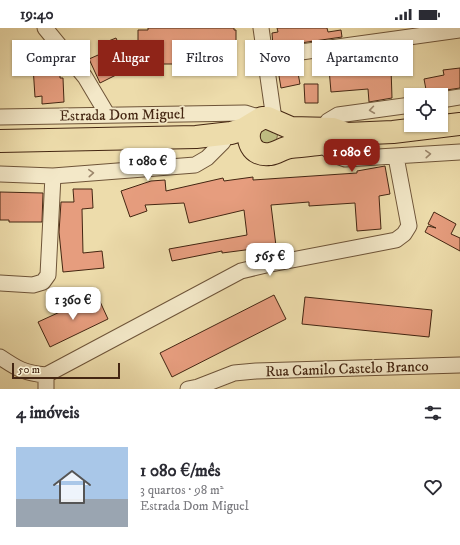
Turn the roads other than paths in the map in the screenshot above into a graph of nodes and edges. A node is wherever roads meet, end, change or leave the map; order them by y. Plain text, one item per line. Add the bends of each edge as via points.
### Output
1 (44, 28) edge
2 (260, 28) edge
3 (460, 30) edge
4 (262, 40) edge
5 (304, 52) edge
6 (265, 76) edge
7 (460, 97) edge
8 (448, 99) edge
9 (404, 106) edge
10 (107, 114) junction
11 (0, 117) edge
12 (264, 117) junction
13 (460, 124) edge
14 (322, 136) junction
15 (196, 137) junction
16 (0, 142) edge
17 (223, 142) junction
18 (252, 148) junction
19 (279, 150) junction
20 (460, 152) edge
21 (396, 157) junction
22 (0, 174) edge
23 (52, 176) junction
24 (0, 283) edge
25 (0, 357) edge
26 (460, 365) edge
27 (46, 382) edge
28 (188, 389) edge

1 - 10 street via 85,77
2 - 4 street
3 - 5 street
6 - 12 street
7 - 8 street
9 -> 14 street via 338,115 328,121
10 - 11 street, Estrada Dom Miguel
10 - 12 street, Estrada Dom Miguel
12 - 14 main road, Estrada Dom Miguel via 291,128
12 - 15 main road, Estrada Dom Miguel via 231,133
12 - 18 main road via 248,136
12 - 19 main road via 283,128 285,140
13 - 14 main road, Estrada Dom Miguel via 393,132 347,134 333,129
14 - 19 main road, Estrada Dom Miguel
14 - 21 street via 334,155 345,159
15 - 16 main road, Estrada Dom Miguel
15 - 17 main road, Estrada Dom Miguel
17 - 18 main road, Estrada Dom Miguel via 240,143
23 -> 17 street via 195,164 207,158
18 - 19 main road, Estrada Dom Miguel via 262,154
21 -> 20 street
21 - 27 street via 408,226 404,234 396,240 241,271
22 - 23 street
23 - 24 street via 48,275 44,282 33,285
25 - 27 street via 16,368
26 - 28 street, Rua Camilo Castelo Branco via 256,371 234,373

